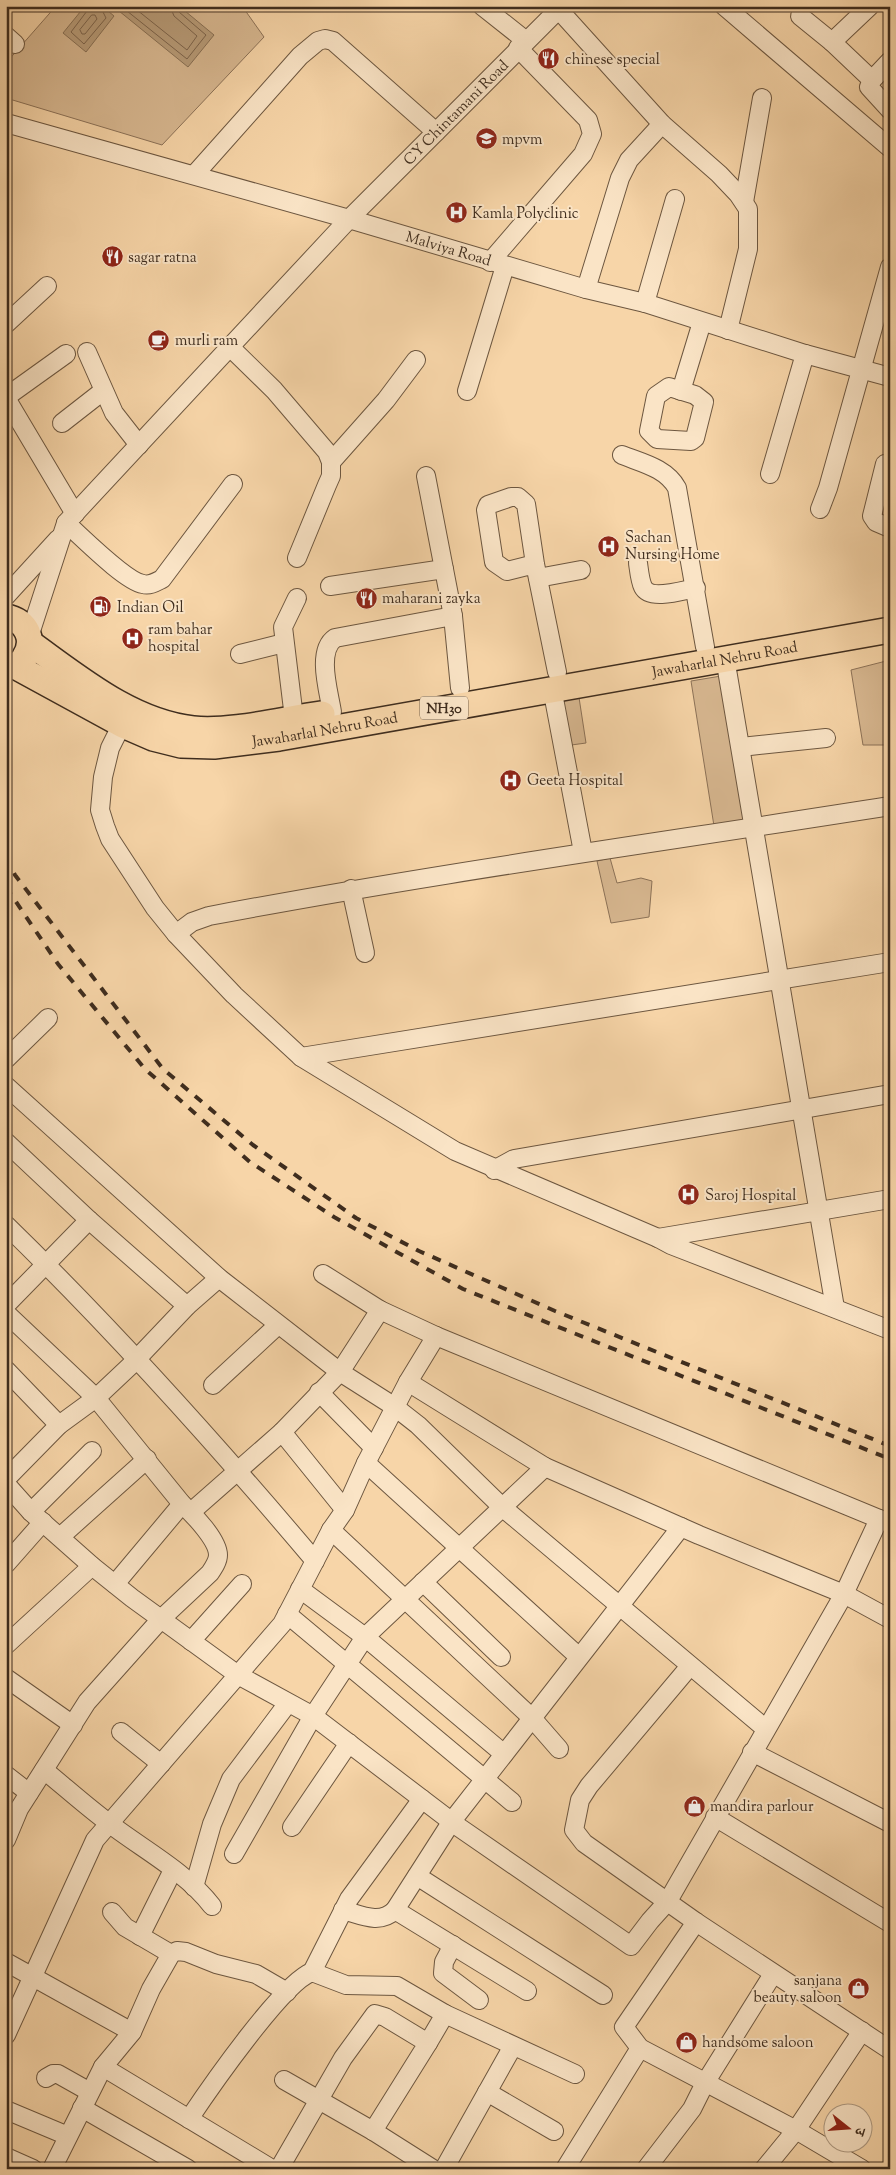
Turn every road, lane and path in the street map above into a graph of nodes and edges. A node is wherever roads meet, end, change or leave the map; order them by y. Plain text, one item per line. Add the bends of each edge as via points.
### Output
1 (482, 6) edge
2 (724, 6) edge
3 (870, 6) edge
4 (560, 8) edge
5 (800, 16) dead end
6 (832, 42) junction
7 (522, 44) junction
8 (889, 63) edge
9 (872, 80) junction
10 (762, 98) dead end
11 (890, 110) edge
12 (6, 123) edge
13 (662, 124) junction
14 (436, 132) junction
15 (890, 148) edge
16 (195, 174) junction
17 (675, 199) dead end
18 (744, 202) junction
19 (349, 219) junction
20 (498, 264) junction
21 (890, 267) edge
22 (47, 286) dead end
23 (586, 289) junction
24 (645, 304) junction
25 (702, 322) junction
26 (6, 324) edge
27 (728, 330) junction
28 (230, 347) junction
29 (87, 352) dead end
30 (66, 354) dead end
31 (805, 354) junction
32 (416, 360) dead end
33 (862, 370) junction
34 (890, 377) edge
35 (103, 390) junction
36 (682, 391) dead end
37 (467, 392) dead end
38 (6, 397) edge
39 (62, 423) dead end
40 (139, 445) junction
41 (622, 455) dead end
42 (331, 462) junction
43 (885, 464) dead end
44 (770, 474) dead end
45 (426, 476) dead end
46 (233, 484) dead end
47 (820, 509) dead end
48 (68, 524) junction
49 (890, 528) edge
50 (297, 558) dead end
51 (638, 563) dead end
52 (444, 570) junction
53 (581, 570) dead end
54 (330, 586) dead end
55 (696, 588) junction
56 (6, 596) edge
57 (297, 598) dead end
58 (453, 616) junction
59 (6, 617) edge
60 (890, 617) edge
61 (890, 630) edge
62 (29, 640) junction
63 (284, 643) junction
64 (715, 652) junction
65 (240, 654) dead end
66 (9, 666) edge
67 (555, 680) junction
68 (460, 688) junction
69 (332, 712) junction
70 (126, 717) junction
71 (294, 718) junction
72 (826, 738) dead end
73 (741, 747) junction
74 (890, 806) edge
75 (755, 827) junction
76 (583, 852) junction
77 (350, 889) junction
78 (176, 934) junction
79 (365, 953) dead end
80 (890, 962) edge
81 (780, 981) junction
82 (48, 1018) dead end
83 (301, 1057) junction
84 (6, 1059) edge
85 (6, 1086) edge
86 (890, 1094) edge
87 (802, 1109) junction
88 (6, 1142) edge
89 (494, 1170) junction
90 (890, 1199) edge
91 (818, 1210) junction
92 (89, 1220) junction
93 (6, 1225) edge
94 (658, 1238) junction
95 (45, 1264) junction
96 (323, 1274) dead end
97 (218, 1278) junction
98 (6, 1305) edge
99 (187, 1306) junction
100 (835, 1308) junction
101 (380, 1310) junction
102 (6, 1313) edge
103 (278, 1325) junction
104 (888, 1328) edge
105 (436, 1336) junction
106 (136, 1358) junction
107 (6, 1370) edge
108 (340, 1372) junction
109 (408, 1382) junction
110 (213, 1385) dead end
111 (319, 1392) junction
112 (96, 1398) junction
113 (396, 1407) junction
114 (59, 1425) junction
115 (282, 1432) junction
116 (92, 1452) dead end
117 (370, 1455) junction
118 (147, 1459) junction
119 (545, 1467) junction
120 (239, 1471) junction
121 (8, 1488) edge
122 (502, 1507) junction
123 (186, 1508) junction
124 (345, 1510) junction
125 (37, 1517) junction
126 (885, 1521) edge
127 (681, 1527) junction
128 (331, 1530) junction
129 (60, 1538) junction
130 (459, 1548) junction
131 (315, 1561) junction
132 (6, 1564) edge
133 (92, 1566) junction
134 (423, 1582) junction
135 (115, 1584) junction
136 (242, 1584) dead end
137 (300, 1589) junction
138 (844, 1594) junction
139 (404, 1599) junction
140 (619, 1605) junction
141 (287, 1614) junction
142 (161, 1619) junction
143 (890, 1619) edge
144 (364, 1637) junction
145 (191, 1641) junction
146 (6, 1645) edge
147 (501, 1657) dead end
148 (579, 1657) junction
149 (347, 1664) junction
150 (690, 1666) junction
151 (238, 1675) junction
152 (6, 1678) edge
153 (288, 1703) junction
154 (313, 1716) junction
155 (532, 1718) junction
156 (73, 1725) junction
157 (766, 1730) junction
158 (121, 1732) dead end
159 (348, 1743) junction
160 (559, 1749) dead end
161 (752, 1752) junction
162 (504, 1754) junction
163 (161, 1764) junction
164 (44, 1770) junction
165 (6, 1775) edge
166 (485, 1778) junction
167 (29, 1794) junction
168 (422, 1799) junction
169 (512, 1802) dead end
170 (11, 1816) edge
171 (715, 1817) junction
172 (452, 1821) junction
173 (890, 1823) edge
174 (109, 1824) junction
175 (292, 1828) dead end
176 (6, 1840) edge
177 (234, 1854) dead end
178 (173, 1870) junction
179 (417, 1876) junction
180 (194, 1887) junction
181 (668, 1901) junction
182 (212, 1906) dead end
183 (343, 1910) junction
184 (395, 1910) junction
185 (112, 1912) dead end
186 (696, 1922) junction
187 (890, 1923) edge
188 (140, 1936) junction
189 (453, 1946) junction
190 (171, 1954) junction
191 (6, 1962) edge
192 (312, 1972) junction
193 (774, 1974) junction
194 (33, 1977) junction
195 (527, 1991) dead end
196 (287, 1992) junction
197 (603, 1995) dead end
198 (479, 2000) dead end
199 (445, 2014) junction
200 (862, 2031) junction
201 (132, 2032) junction
202 (6, 2035) edge
203 (428, 2044) junction
204 (513, 2046) junction
205 (640, 2048) junction
206 (890, 2050) edge
207 (103, 2067) junction
208 (575, 2074) dead end
209 (46, 2078) dead end
210 (284, 2080) dead end
211 (705, 2082) junction
212 (90, 2092) junction
213 (487, 2092) junction
214 (318, 2099) junction
215 (82, 2108) junction
216 (6, 2110) edge
217 (189, 2119) junction
218 (796, 2130) junction
219 (373, 2131) junction
220 (554, 2131) dead end
221 (68, 2136) junction
222 (6, 2157) edge
223 (33, 2169) edge
224 (52, 2169) edge
225 (188, 2169) edge
226 (272, 2169) edge
227 (279, 2169) edge
228 (433, 2169) edge
229 (444, 2169) edge
230 (565, 2169) edge
231 (646, 2169) edge
232 (764, 2169) edge
233 (862, 2169) edge

1 - 7 street
2 - 15 street
3 - 6 street
4 - 7 street, CY Chintamani Road
4 - 13 street
5 - 6 street
6 - 9 street
7 - 14 street, CY Chintamani Road
7 - 20 street via 588,120 592,134 583,154
8 - 9 street
9 - 11 street via 870,89
10 - 18 street
12 - 16 street, Malviya Road
13 - 18 street via 719,174
13 - 23 street via 629,160 620,178
14 - 16 street via 338,45 325,39 300,56
14 - 19 street, CY Chintamani Road
16 - 19 street, Malviya Road
17 - 24 street
18 - 27 street via 748,209 748,249
19 - 20 street, Malviya Road
19 - 28 street, CY Chintamani Road
20 - 23 street, Malviya Road
20 - 37 street
21 - 33 street
22 - 26 street
23 - 24 street, Malviya Road
24 - 25 street, Malviya Road
25 - 27 street, Malviya Road
25 - 36 street
27 - 31 street, Malviya Road
28 - 40 street, CY Chintamani Road
28 - 42 street via 274,390 327,452
29 - 35 street
30 - 38 street
31 - 33 street, Malviya Road
31 - 44 street
32 - 42 street via 386,400
33 - 34 street, Malviya Road
33 - 47 street
35 - 39 street
35 - 40 street via 114,413
38 - 48 street
40 - 48 street, CY Chintamani Road
41 - 55 street via 663,472 677,488
42 - 50 street via 331,476
43 - 49 street via 872,516 876,522
45 - 52 street
46 - 48 street via 162,579 154,584 130,579
48 - 56 street, CY Chintamani Road
48 - 62 street
51 - 55 street via 643,588 648,592 659,595
52 - 54 street
52 - 58 street
53 - 67 street via 536,571
55 - 64 street
57 - 63 street via 283,627
58 - 68 street
58 - 69 street via 335,638 329,642 324,657
59 - 62 highway, Jawaharlal Nehru Road / NH30 via 20,622
60 - 64 highway, Jawaharlal Nehru Road / NH30
61 - 64 highway, Jawaharlal Nehru Road / NH30
62 - 66 highway, Jawaharlal Nehru Road / NH30 via 23,659
62 - 70 highway, Jawaharlal Nehru Road / NH30 via 89,684
63 - 65 street
63 - 71 street
64 - 67 highway, Jawaharlal Nehru Road / NH30
64 - 73 street
66 - 70 highway, Jawaharlal Nehru Road / NH30
67 - 68 highway, Jawaharlal Nehru Road / NH30
67 - 70 highway, Jawaharlal Nehru Road / NH30 via 279,738 230,745 198,746 167,742
67 - 76 street
68 - 69 highway, Jawaharlal Nehru Road / NH30
69 - 71 highway, Jawaharlal Nehru Road / NH30
70 - 71 highway, Jawaharlal Nehru Road / NH30 via 195,729
70 - 78 street via 110,748 100,810 110,839
72 - 73 street
73 - 75 street
74 - 75 street
75 - 76 street
75 - 81 street
76 - 77 street
77 - 78 street via 209,916 192,922
77 - 79 street
78 - 83 street via 234,995
80 - 81 street
81 - 83 street
81 - 87 street
82 - 84 street
83 - 89 street via 455,1151
85 - 97 street
86 - 87 street
87 - 89 street via 514,1159
87 - 91 street
88 - 92 street
89 - 94 street
90 - 91 street
91 - 94 street
91 - 100 street
92 - 95 street
92 - 99 street
93 - 95 street
94 - 100 street
95 - 98 street
95 - 106 street
96 - 101 street
97 - 99 street
97 - 103 street
99 - 106 street
100 - 104 street
101 - 105 street
101 - 108 street
102 - 112 street
103 - 108 street
103 - 110 street
105 - 109 street
105 - 126 street
106 - 112 street
106 - 120 street
107 - 114 street
108 - 111 street
108 - 113 street
109 - 113 street
109 - 119 street
111 - 115 street
111 - 117 street
112 - 114 street
112 - 118 street
113 - 117 street
113 - 122 street
114 - 121 street
115 - 120 street
115 - 124 street
116 - 125 street
117 - 124 street
117 - 130 street
118 - 123 street
118 - 129 street
119 - 122 street
119 - 127 street
120 - 123 street
120 - 131 street
121 - 125 street
122 - 130 street
122 - 140 street
123 - 135 street
123 - 142 street via 215,1543 216,1563
124 - 128 street
125 - 129 street
125 - 132 street
126 - 138 street
127 - 138 street
127 - 140 street
128 - 131 street
128 - 139 street
129 - 133 street
130 - 134 street
130 - 148 street
131 - 137 street
133 - 135 street
133 - 146 street
134 - 139 street
134 - 147 street
135 - 142 street
136 - 145 street
137 - 141 street
137 - 144 street
138 - 143 street
138 - 157 street
139 - 144 street
139 - 155 street
140 - 148 street
140 - 150 street
141 - 149 street
141 - 151 street
142 - 145 street
142 - 156 street via 87,1702
144 - 149 street
144 - 162 street
145 - 151 street
148 - 155 street
149 - 154 street
149 - 166 street
150 - 157 street
150 - 181 street via 589,1786 580,1800 574,1830 584,1843
151 - 153 street
151 - 163 street
152 - 156 street
153 - 154 street
153 - 180 street via 231,1779 212,1824
154 - 159 street
154 - 177 street
155 - 160 street
155 - 162 street
156 - 164 street
157 - 161 street
158 - 163 street
159 - 168 street
159 - 175 street
161 - 171 street
161 - 173 street
162 - 166 street
163 - 174 street
164 - 167 street
164 - 174 street
165 - 167 street
166 - 169 street
166 - 172 street
167 - 170 street
168 - 172 street
168 - 183 street via 376,1859
170 - 176 street
171 - 181 street
171 - 187 street
172 - 179 street
172 - 181 street via 631,1946
174 - 178 street
174 - 194 street via 95,1840
178 - 180 street
178 - 188 street
179 - 184 street
179 - 197 street
180 - 182 street
181 - 186 street
183 - 184 street via 376,1919 388,1917
183 - 192 street
184 - 189 street
185 - 188 street via 118,1922
186 - 193 street
186 - 205 street via 624,2027
188 - 190 street
189 - 195 street
189 - 198 street via 444,1962 443,1974
190 - 196 street via 186,1952 256,1974
190 - 201 street
191 - 194 street
192 - 196 street via 299,1979
192 - 199 street via 346,1986 397,1986
193 - 200 street
193 - 211 street
194 - 201 street
194 - 202 street
196 - 217 street via 223,2069
199 - 203 street
199 - 204 street
200 - 206 street
200 - 218 street
201 - 207 street
203 - 214 street via 375,2014
203 - 219 street
204 - 208 street
204 - 213 street
205 - 211 street
205 - 230 street
207 - 212 street
207 - 217 street
209 - 212 street via 58,2074
210 - 214 street
211 - 218 street
211 - 231 street via 692,2109
212 - 215 street
213 - 220 street
213 - 229 street
214 - 219 street
214 - 227 street
215 - 221 street
215 - 225 street
216 - 221 street
217 - 226 street
218 - 232 street
218 - 233 street
219 - 228 street
221 - 224 street
222 - 223 street

